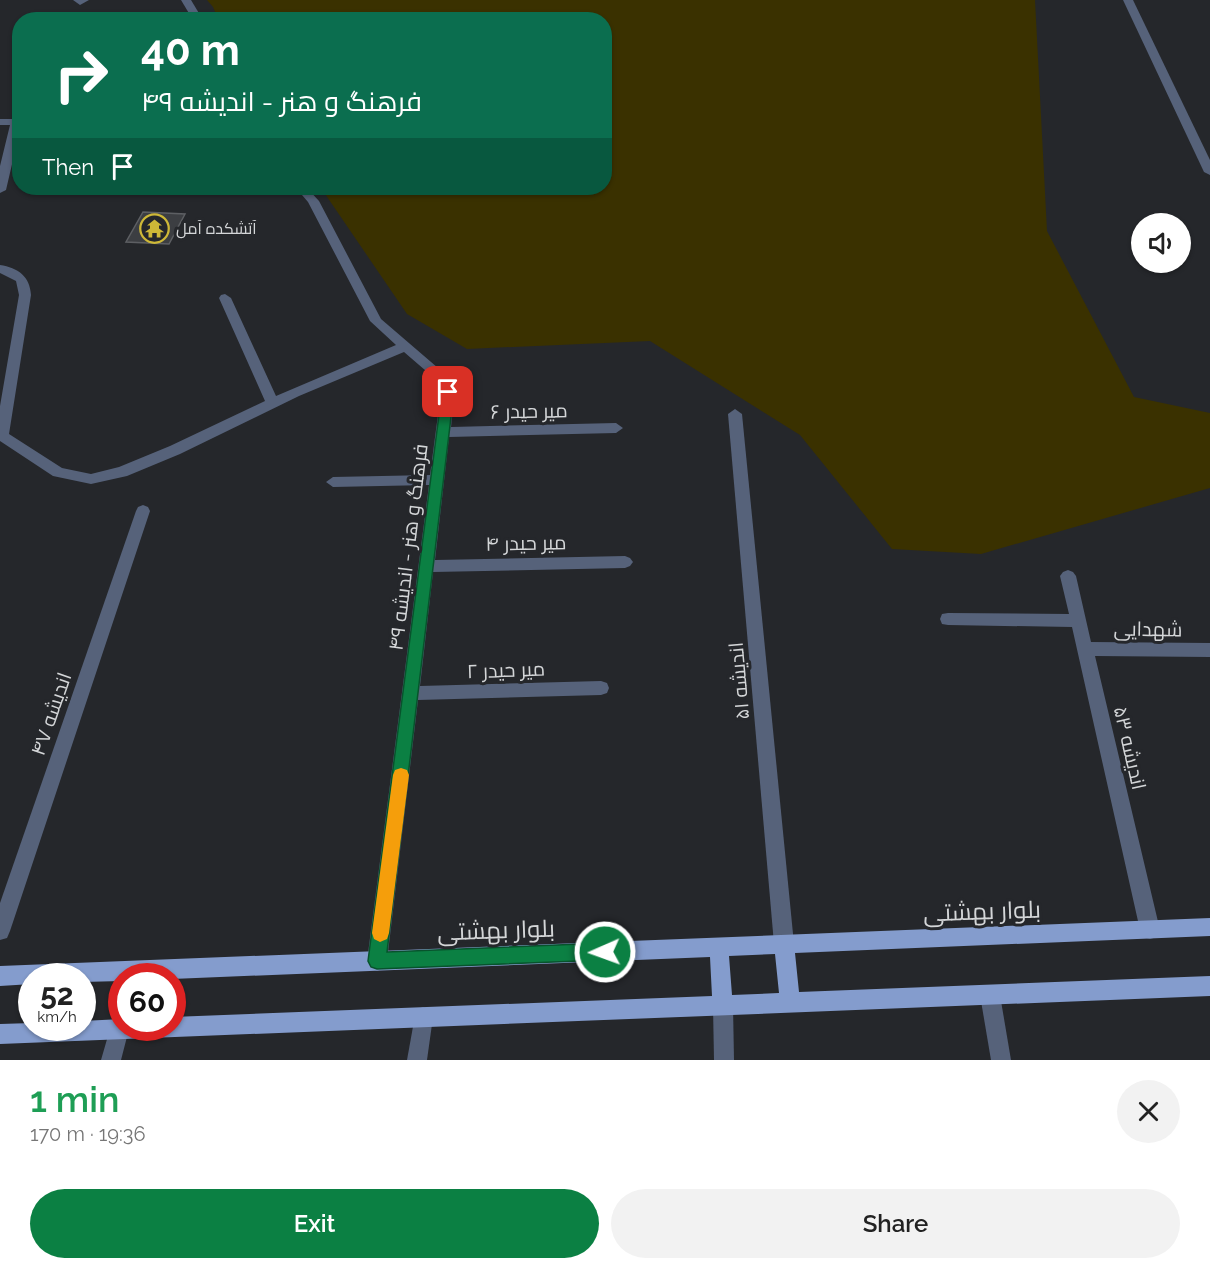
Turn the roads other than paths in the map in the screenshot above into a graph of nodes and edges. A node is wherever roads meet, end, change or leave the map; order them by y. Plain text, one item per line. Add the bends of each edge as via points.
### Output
1 (78, 0) edge
2 (84, 0) edge
3 (1128, 0) edge
4 (1194, 138) junction
5 (1210, 140) edge
6 (12, 145) edge
7 (1210, 172) edge
8 (0, 190) edge
9 (308, 195) edge
10 (0, 269) edge
11 (225, 298) dead end
12 (406, 346) junction
13 (273, 403) junction
14 (735, 414) dead end
15 (616, 429) dead end
16 (442, 432) junction
17 (437, 480) junction
18 (333, 482) dead end
19 (143, 511) dead end
20 (625, 562) dead end
21 (427, 566) junction
22 (1068, 576) dead end
23 (948, 619) dead end
24 (1079, 621) junction
25 (1085, 649) junction
26 (1210, 650) edge
27 (601, 688) dead end
28 (412, 693) junction
29 (1210, 927) edge
30 (1150, 930) junction
31 (0, 931) edge
32 (784, 944) junction
33 (719, 947) junction
34 (377, 961) junction
35 (0, 976) edge
36 (1210, 986) edge
37 (990, 995) junction
38 (790, 1003) junction
39 (723, 1006) junction
40 (423, 1017) junction
41 (186, 1026) edge
42 (108, 1029) edge
43 (0, 1034) edge
44 (116, 1041) edge
45 (111, 1060) edge
46 (417, 1060) edge
47 (724, 1060) edge
48 (1001, 1060) edge

1 - 2 street
3 - 4 street
4 - 5 street
4 - 7 street
6 - 8 street
9 - 12 street, فرهنگ و هنر - اندیشه ۴۹ via 376,321
10 - 13 street via 20,277 26,295 2,436 58,472 91,479 122,472
11 - 13 street
12 - 13 street
12 - 16 street, فرهنگ و هنر - اندیشه ۴۹ via 438,374 448,392
14 - 32 street, اندیشه ۵۱
15 - 16 street, میر حیدر ۶
16 - 17 street, فرهنگ و هنر - اندیشه ۴۹
17 - 18 street
17 - 21 street, فرهنگ و هنر - اندیشه ۴۹
19 - 31 street, اندیشه ۴۷
20 - 21 street, میر حیدر ۴
21 - 28 street, فرهنگ و هنر - اندیشه ۴۹
22 - 24 street, اندیشه ۵۳
23 - 24 street
24 - 25 street, اندیشه ۵۳
25 - 26 street, شهدایی
25 - 30 street, اندیشه ۵۳
27 - 28 street, میر حیدر ۲
28 - 34 street, فرهنگ و هنر - اندیشه ۴۹
29 - 30 main road, بلوار بهشتی
30 - 32 main road, بلوار بهشتی
32 - 33 main road, بلوار بهشتی
32 - 38 main road
33 - 34 main road, بلوار بهشتی
33 - 39 main road
34 - 35 main road, بلوار بهشتی
36 - 37 main road
37 - 38 main road
37 - 48 street
38 - 39 main road
39 - 40 main road
39 - 47 street
40 - 41 main road
40 - 46 street
42 - 43 main road
44 - 45 street

